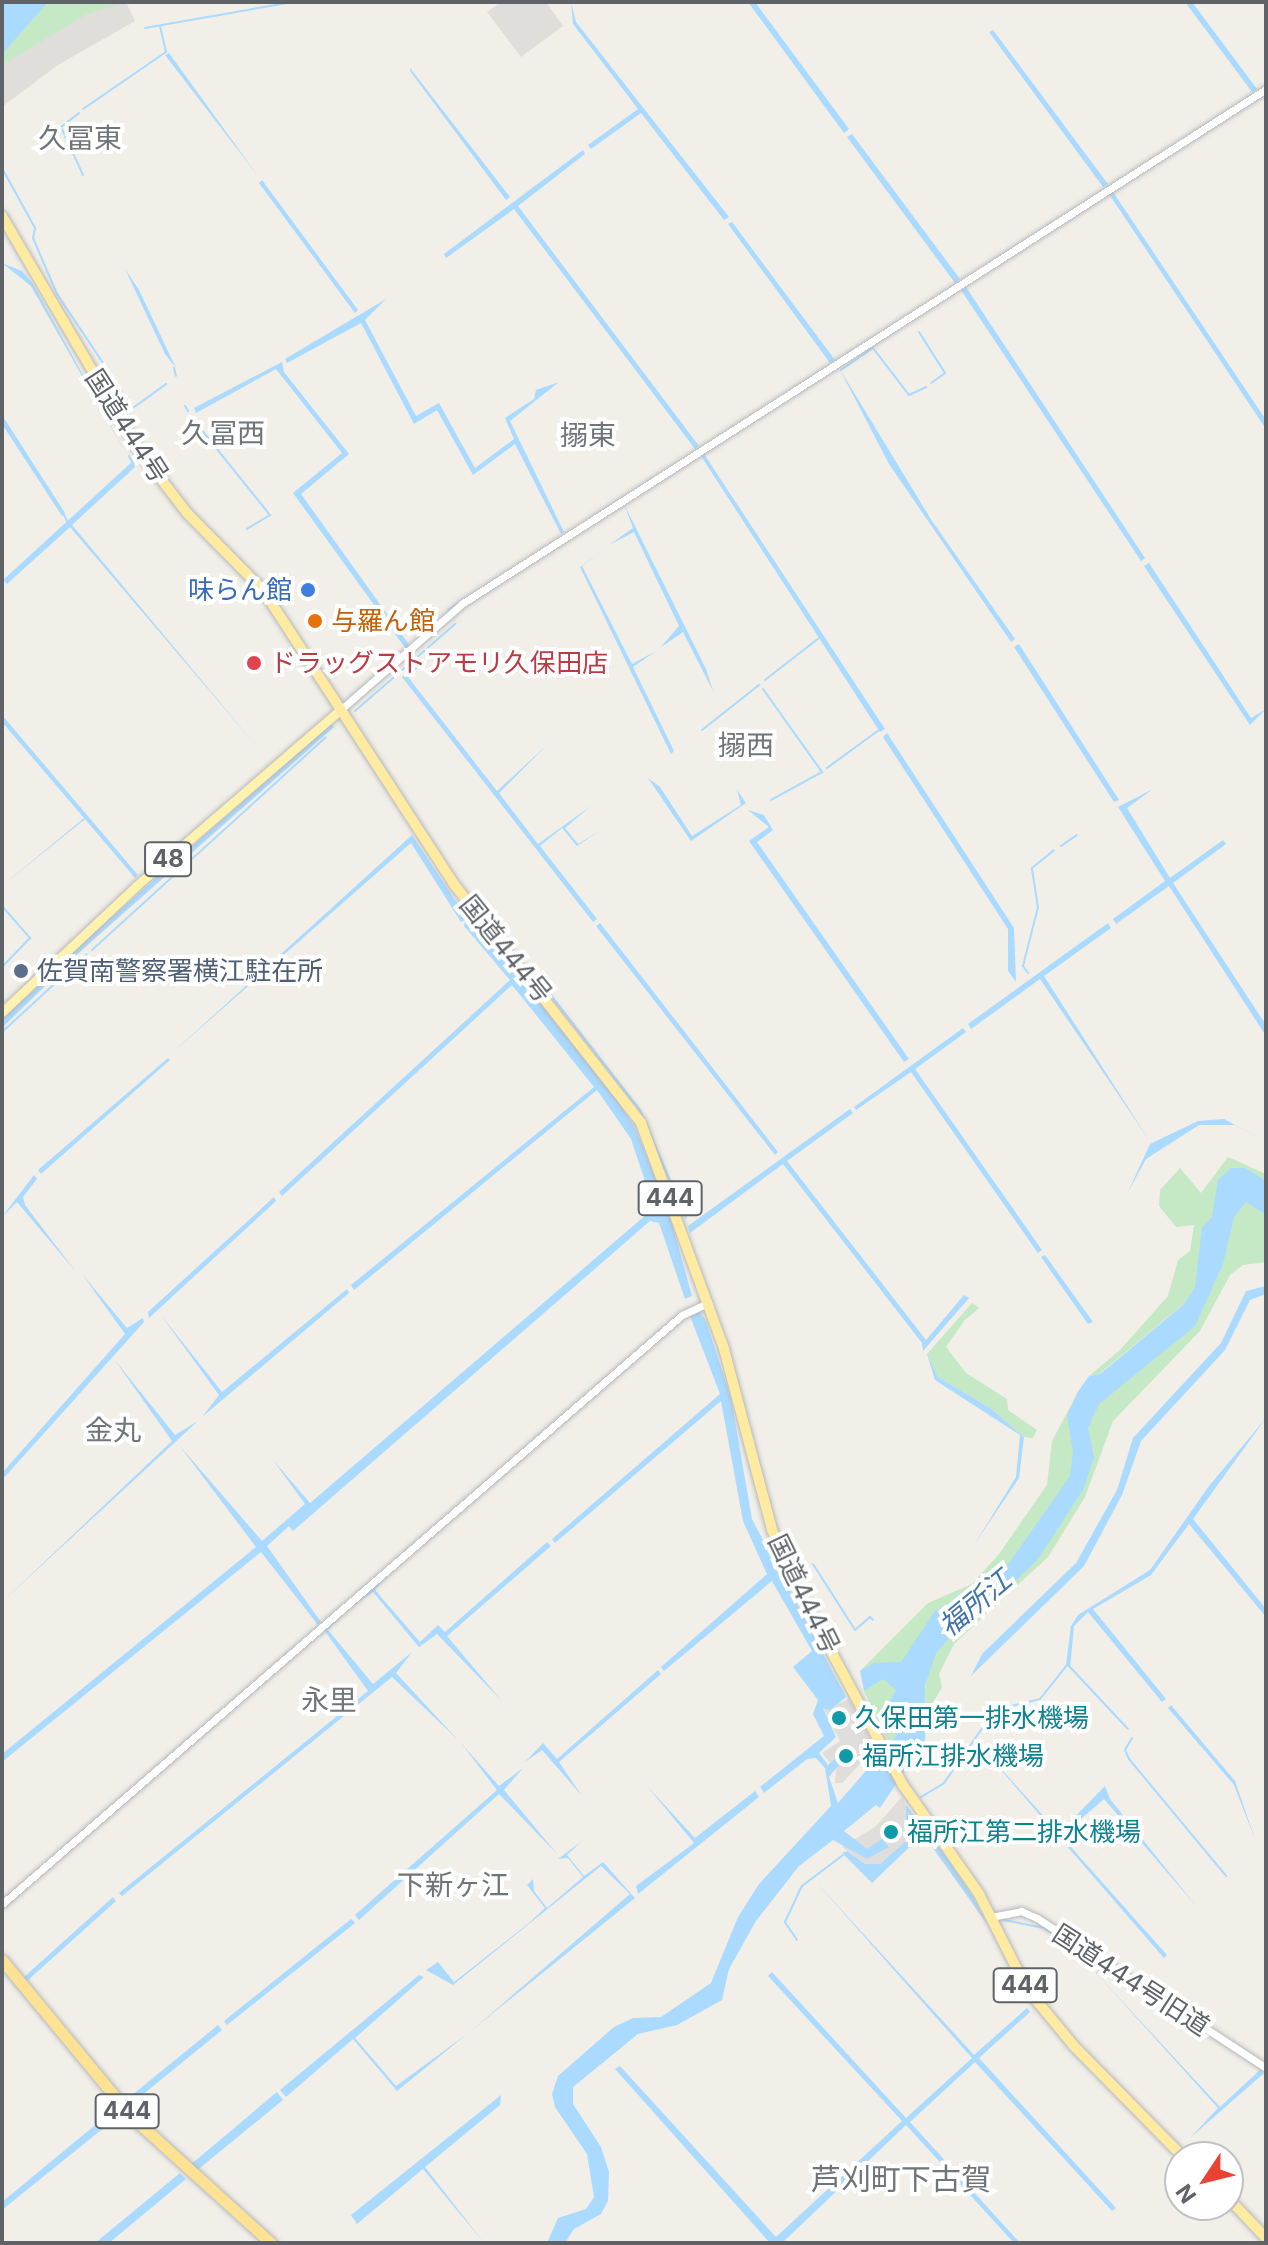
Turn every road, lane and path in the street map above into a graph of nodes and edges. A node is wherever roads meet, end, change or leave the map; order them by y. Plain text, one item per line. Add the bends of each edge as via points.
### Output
1 (1266, 89) edge
2 (2, 216) edge
3 (339, 711) junction
4 (2, 1012) edge
5 (708, 1303) junction
6 (2, 1904) edge
7 (991, 1917) junction
8 (2, 1960) edge
9 (1266, 2068) edge
10 (1168, 2141) edge
11 (1244, 2215) edge
12 (1266, 2238) edge
13 (271, 2243) edge

1 - 3 street via 463,603
2 - 3 highway, 国道444号 / 444 via 140,452 188,514 263,590
3 - 4 main road, 48 via 136,886
3 - 5 highway, 国道444号 / 444 via 453,883 641,1123
5 - 6 street via 682,1315
5 - 7 highway, 国道444号 / 444 via 781,1555 903,1785
7 - 9 street, 国道444号旧道 via 1021,1911 1037,1918
7 - 10 highway, 444 via 1044,2013
8 - 13 highway, 444 via 132,2117
11 - 12 highway

